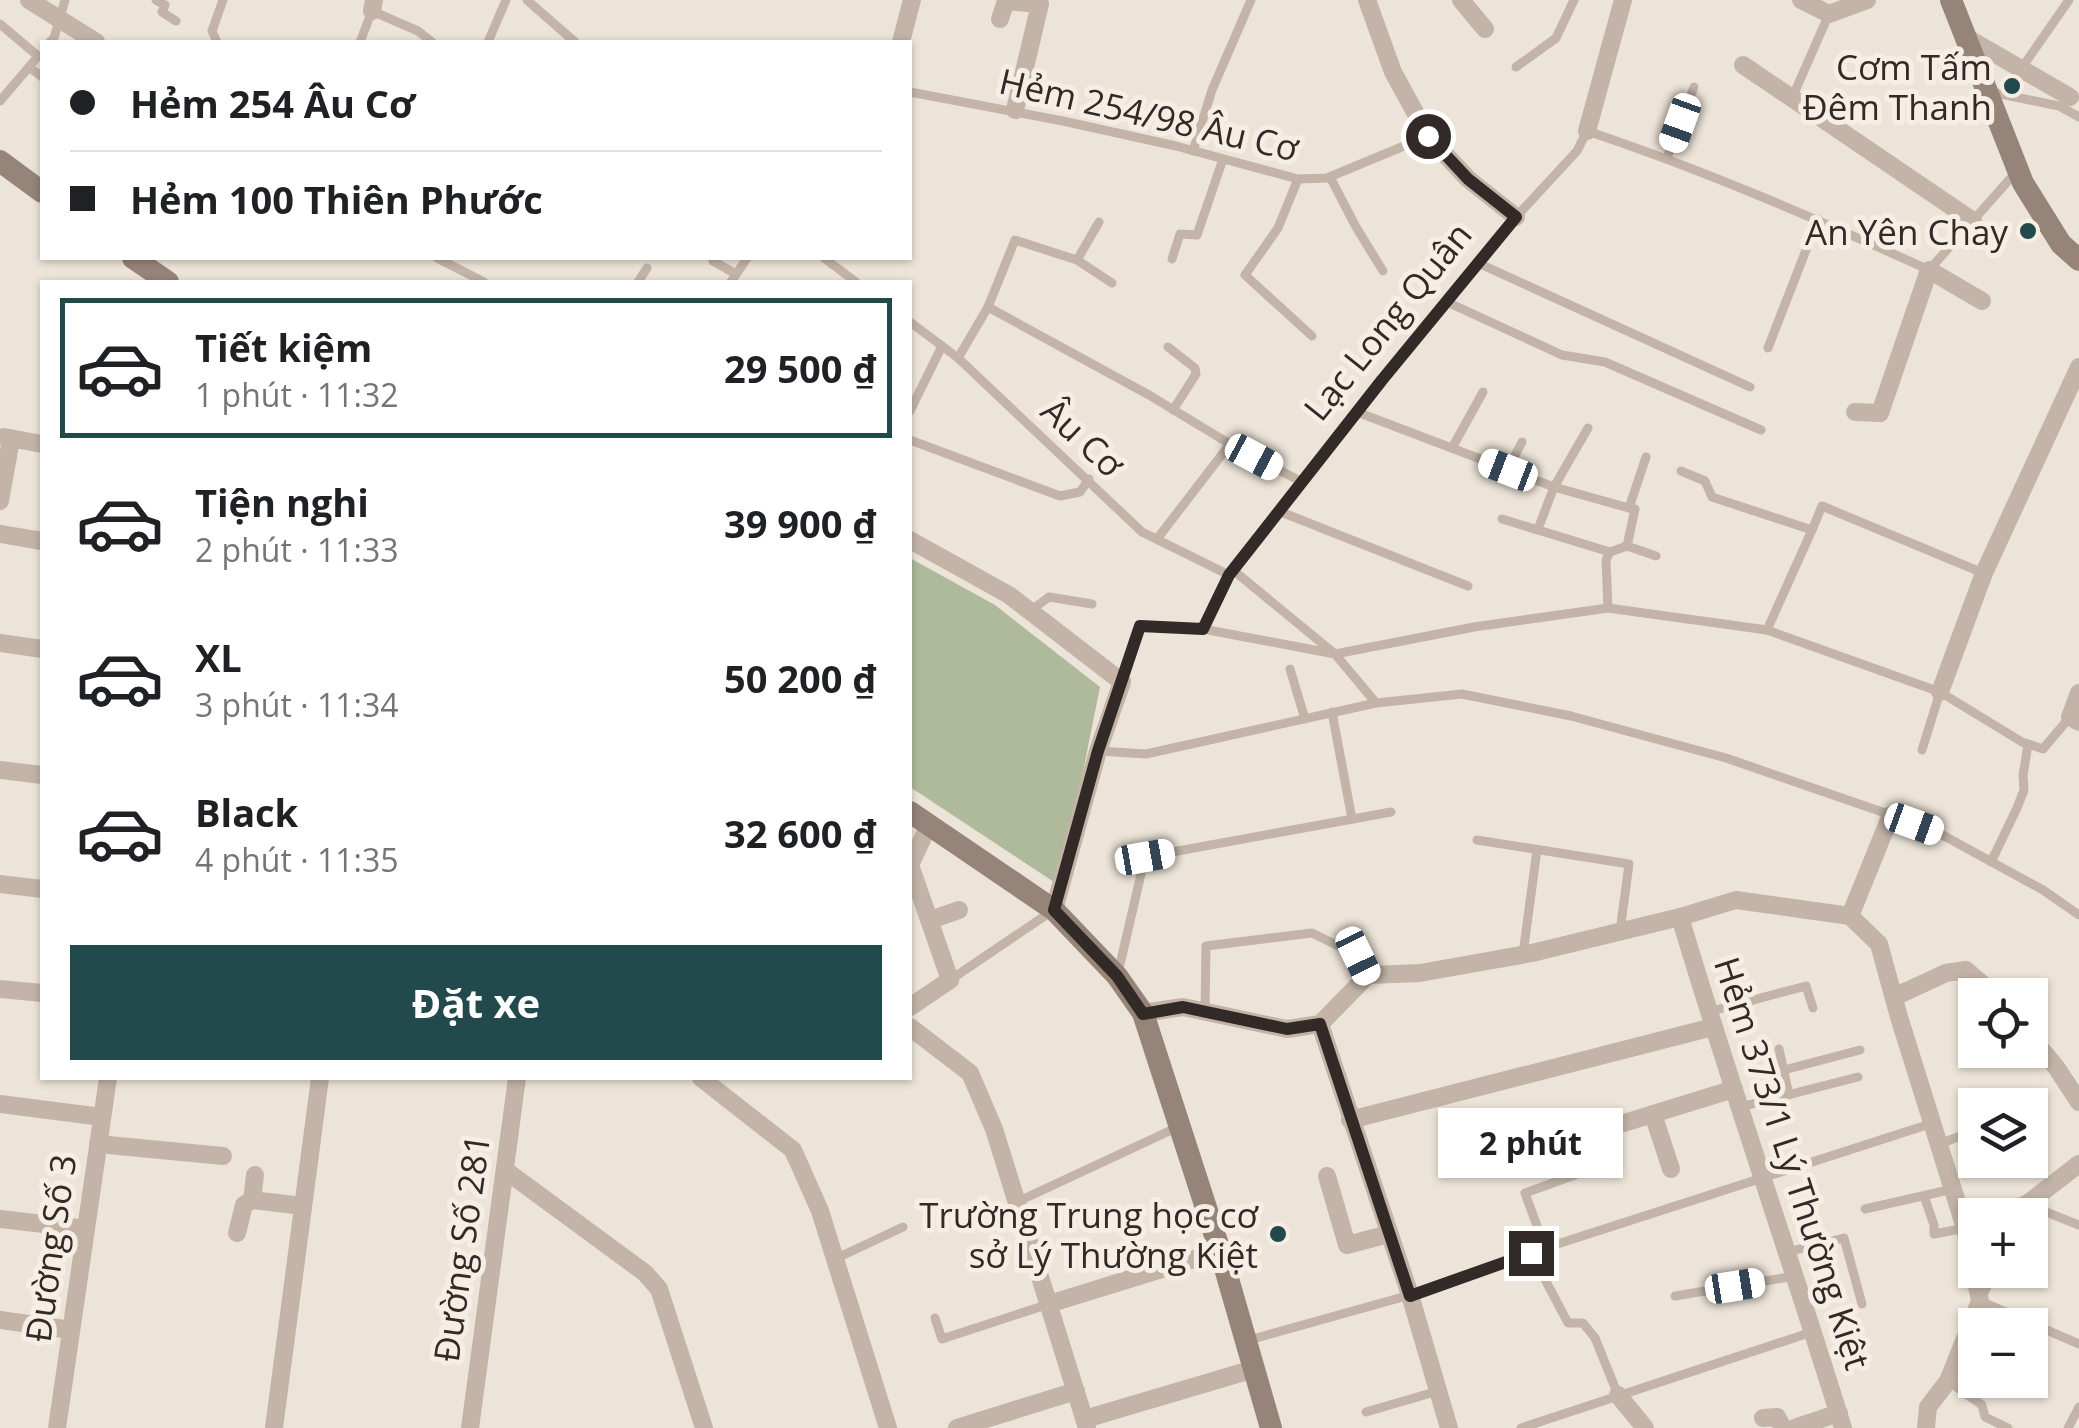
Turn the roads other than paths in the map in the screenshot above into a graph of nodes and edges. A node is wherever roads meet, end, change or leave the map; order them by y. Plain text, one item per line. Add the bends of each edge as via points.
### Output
1 (29, 0) edge
2 (65, 0) edge
3 (156, 0) edge
4 (223, 0) edge
5 (506, 0) edge
6 (527, 0) edge
7 (1251, 0) edge
8 (1461, 0) edge
9 (1574, 0) edge
10 (1623, 0) edge
11 (1801, 0) edge
12 (1867, 0) edge
13 (1951, 0) edge
14 (2069, 0) edge
15 (910, 1) edge
16 (1372, 1) edge
17 (373, 6) edge
18 (1829, 14) junction
19 (1000, 19) dead end
20 (59, 20) junction
21 (176, 21) dead end
22 (0, 24) edge
23 (1485, 29) dead end
24 (1964, 36) junction
25 (52, 40) edge
26 (93, 40) edge
27 (217, 40) edge
28 (361, 40) edge
29 (429, 40) edge
30 (489, 40) edge
31 (573, 40) edge
32 (900, 40) edge
33 (40, 54) edge
34 (1742, 65) dead end
35 (1516, 67) dead end
36 (29, 68) junction
37 (2021, 69) junction
38 (40, 75) edge
39 (1694, 87) dead end
40 (1986, 91) junction
41 (912, 92) edge
42 (1792, 98) junction
43 (2074, 100) edge
44 (0, 101) edge
45 (1014, 110) junction
46 (2079, 117) edge
47 (1586, 131) junction
48 (1428, 136) junction
49 (1192, 150) junction
50 (1667, 158) junction
51 (1222, 159) junction
52 (6, 168) edge
53 (2018, 170) junction
54 (1330, 176) junction
55 (1298, 179) junction
56 (40, 191) edge
57 (1516, 217) junction
58 (1818, 219) junction
59 (1973, 221) junction
60 (1099, 222) dead end
61 (1172, 259) dead end
62 (136, 260) edge
63 (441, 260) edge
64 (714, 260) edge
65 (830, 260) edge
66 (1077, 260) junction
67 (2079, 260) edge
68 (1478, 263) junction
69 (646, 268) dead end
70 (1929, 270) junction
71 (1382, 271) dead end
72 (733, 278) edge
73 (165, 280) edge
74 (480, 280) edge
75 (639, 280) edge
76 (851, 280) edge
77 (1112, 283) dead end
78 (1982, 301) dead end
79 (1446, 302) junction
80 (988, 307) junction
81 (912, 324) edge
82 (1312, 336) dead end
83 (942, 346) junction
84 (1168, 347) dead end
85 (1768, 348) dead end
86 (958, 358) junction
87 (2079, 367) edge
88 (1750, 387) dead end
89 (1484, 392) dead end
90 (912, 407) edge
91 (1173, 410) junction
92 (1357, 412) junction
93 (1855, 412) dead end
94 (1588, 428) dead end
95 (1761, 430) dead end
96 (5, 438) edge
97 (912, 441) edge
98 (1522, 442) dead end
99 (40, 444) edge
100 (1230, 444) junction
101 (1452, 448) junction
102 (1646, 457) dead end
103 (1508, 470) junction
104 (1681, 472) dead end
105 (1089, 480) junction
106 (1302, 482) junction
107 (1554, 487) junction
108 (0, 501) edge
109 (1629, 508) junction
110 (1281, 512) junction
111 (1502, 518) dead end
112 (1538, 528) junction
113 (1812, 530) junction
114 (0, 534) edge
115 (1157, 539) junction
116 (40, 541) edge
117 (912, 542) edge
118 (1627, 546) junction
119 (1610, 552) junction
120 (1656, 556) dead end
121 (1231, 573) junction
122 (1984, 573) junction
123 (1468, 586) dead end
124 (1092, 604) dead end
125 (1608, 608) junction
126 (1030, 611) junction
127 (1203, 629) junction
128 (1767, 630) junction
129 (0, 644) edge
130 (40, 649) edge
131 (1335, 654) junction
132 (1290, 669) dead end
133 (1122, 682) junction
134 (1940, 692) junction
135 (2079, 694) edge
136 (1376, 702) junction
137 (1332, 712) junction
138 (1305, 719) junction
139 (2074, 720) edge
140 (2028, 744) junction
141 (1922, 750) dead end
142 (1098, 751) junction
143 (0, 770) edge
144 (40, 774) edge
145 (1391, 812) dead end
146 (1891, 815) junction
147 (919, 818) edge
148 (1352, 819) junction
149 (1476, 840) dead end
150 (1538, 850) junction
151 (912, 855) edge
152 (1991, 862) junction
153 (912, 870) edge
154 (0, 884) edge
155 (40, 889) edge
156 (959, 910) dead end
157 (1054, 910) junction
158 (2079, 915) edge
159 (1850, 916) junction
160 (1680, 917) junction
161 (930, 920) junction
162 (1620, 931) junction
163 (1523, 954) junction
164 (1368, 975) junction
165 (1117, 976) junction
166 (1975, 978) edge
167 (950, 980) junction
168 (0, 988) edge
169 (40, 993) edge
170 (1894, 997) junction
171 (912, 1006) edge
172 (1812, 1008) dead end
173 (1205, 1011) junction
174 (1143, 1014) junction
175 (1711, 1019) junction
176 (1320, 1024) junction
177 (912, 1029) edge
178 (1779, 1049) dead end
179 (1860, 1050) dead end
180 (2048, 1057) edge
181 (1822, 1060) junction
182 (1784, 1070) junction
183 (1858, 1078) dead end
184 (108, 1080) edge
185 (320, 1080) edge
186 (518, 1080) edge
187 (704, 1080) edge
188 (1830, 1085) junction
189 (1790, 1094) junction
190 (1737, 1098) junction
191 (2079, 1102) edge
192 (0, 1104) edge
193 (1654, 1114) junction
194 (102, 1117) junction
195 (1350, 1120) junction
196 (1624, 1123) dead end
197 (1933, 1123) junction
198 (1181, 1126) junction
199 (1958, 1137) edge
200 (98, 1144) junction
201 (1940, 1144) junction
202 (223, 1156) dead end
203 (2079, 1164) edge
204 (1671, 1168) dead end
205 (505, 1170) junction
206 (255, 1175) dead end
207 (1574, 1175) dead end
208 (1326, 1176) dead end
209 (1764, 1178) junction
210 (1954, 1189) junction
211 (1924, 1196) junction
212 (1958, 1198) edge
213 (2037, 1198) edge
214 (252, 1200) junction
215 (1017, 1202) junction
216 (303, 1206) junction
217 (1865, 1209) dead end
218 (2048, 1216) edge
219 (0, 1219) edge
220 (2079, 1226) edge
221 (904, 1227) dead end
222 (86, 1229) junction
223 (1958, 1229) edge
224 (237, 1233) dead end
225 (1389, 1234) junction
226 (1545, 1248) junction
227 (1220, 1251) junction
228 (1787, 1252) junction
229 (1531, 1253) junction
230 (835, 1259) junction
231 (1794, 1276) junction
232 (1978, 1288) edge
233 (1986, 1288) edge
234 (1410, 1296) junction
235 (1675, 1296) dead end
236 (1980, 1301) junction
237 (1049, 1304) junction
238 (1862, 1304) dead end
239 (935, 1318) dead end
240 (0, 1320) edge
241 (71, 1330) junction
242 (1812, 1332) junction
243 (1246, 1341) junction
244 (2079, 1344) edge
245 (1254, 1368) junction
246 (1948, 1381) junction
247 (1438, 1390) junction
248 (1076, 1391) junction
249 (1618, 1395) junction
250 (2079, 1407) edge
251 (1366, 1412) dead end
252 (1764, 1418) dead end
253 (1841, 1420) edge
254 (993, 1423) edge
255 (1086, 1424) edge
256 (2006, 1427) edge
257 (57, 1428) edge
258 (274, 1428) edge
259 (470, 1428) edge
260 (704, 1428) edge
261 (888, 1428) edge
262 (956, 1428) edge
263 (1272, 1428) edge
264 (1449, 1428) edge
265 (1521, 1428) edge
266 (1644, 1428) edge
267 (1784, 1428) edge
268 (1794, 1428) edge
269 (1926, 1428) edge
270 (2068, 1428) edge

1 - 20 street
2 - 20 lane
3 - 21 lane
4 - 27 lane via 212,31
5 - 30 lane
6 - 31 lane
7 - 49 lane
8 - 23 street
9 - 35 lane via 1556,38
10 - 47 street
11 - 18 street
12 - 18 street
13 - 24 street
14 - 37 lane
15 - 32 street
16 - 48 street via 1394,72
17 - 28 lane
17 - 29 lane
18 - 42 lane
19 - 45 street via 1006,1 1040,4
20 - 25 lane
20 - 26 street
22 - 33 lane
24 - 37 street
24 - 40 street
33 - 36 lane
34 - 42 street
36 - 38 lane
36 - 44 lane
37 - 43 street
39 - 50 lane
40 - 46 lane via 2059,106
40 - 53 street
41 - 45 lane, Hẻm 254/98 Âu Cơ
42 - 59 street
45 - 49 lane, Hẻm 254/98 Âu Cơ
47 - 50 lane
47 - 57 lane, Lạc Long Quân via 1577,150
48 - 54 lane, Hẻm 254/98 Âu Cơ
48 - 57 street
49 - 51 lane, Hẻm 254/98 Âu Cơ
50 - 58 lane
51 - 55 lane, Hẻm 254/98 Âu Cơ
51 - 61 lane via 1197,235 1180,234
52 - 56 street
53 - 59 lane
53 - 67 street via 2060,244
54 - 55 lane, Hẻm 254/98 Âu Cơ
54 - 71 lane
55 - 82 lane via 1278,228 1244,275
57 - 68 lane, Lạc Long Quân
58 - 70 lane
58 - 85 lane
59 - 70 lane
60 - 66 lane
62 - 73 street
63 - 74 lane
64 - 72 lane
65 - 76 lane
66 - 77 lane
66 - 80 lane via 1015,240
68 - 79 lane, Lạc Long Quân
68 - 88 lane
69 - 75 lane
70 - 78 street
70 - 93 street via 1880,413
79 - 92 lane, Lạc Long Quân
79 - 95 lane via 1562,355 1604,362
80 - 86 lane
80 - 91 lane
81 - 83 lane, Âu Cơ
83 - 86 lane, Âu Cơ
83 - 90 lane
84 - 91 lane via 1196,374
86 - 105 lane, Âu Cơ
87 - 122 street
89 - 101 lane
91 - 100 lane
92 - 101 lane
92 - 106 lane, Lạc Long Quân
94 - 107 lane
96 - 99 street
96 - 108 street
97 - 105 lane via 1060,496 1080,492
98 - 103 lane
100 - 106 lane
100 - 115 lane
101 - 103 lane
102 - 109 lane
103 - 107 lane
104 - 113 lane via 1705,482 1712,497
105 - 115 lane, Âu Cơ
106 - 110 lane, Lạc Long Quân
107 - 109 lane
107 - 112 lane
109 - 118 lane via 1636,509
110 - 121 lane, Lạc Long Quân
110 - 123 lane
111 - 112 lane
112 - 119 lane
113 - 122 lane via 1822,506
113 - 128 lane
114 - 116 street
115 - 121 lane, Âu Cơ
117 - 126 street
118 - 119 lane
118 - 120 lane
119 - 125 lane
121 - 127 lane, Lạc Long Quân
121 - 131 lane, Âu Cơ
122 - 134 street
124 - 126 lane via 1049,598
125 - 128 lane
125 - 131 lane
126 - 133 street
127 - 131 lane
127 - 133 lane via 1140,626
128 - 134 lane
129 - 130 street
131 - 136 lane
132 - 138 lane
133 - 142 street
134 - 140 lane
134 - 141 lane
135 - 139 street
136 - 137 lane
136 - 146 lane via 1462,694 1571,716 1726,758
137 - 138 lane
137 - 148 lane
138 - 142 lane via 1146,754
139 - 140 lane via 2043,749
140 - 152 lane via 2024,790
142 - 157 street
143 - 144 street
145 - 148 lane
146 - 152 lane
146 - 159 street
147 - 151 street
147 - 157 street
148 - 165 lane via 1145,857
149 - 150 lane
150 - 162 lane via 1628,864
150 - 163 lane
152 - 158 lane
153 - 161 street
154 - 155 street
156 - 161 street
157 - 165 street
157 - 167 lane
159 - 160 street via 1736,900
159 - 170 street via 1879,944
160 - 162 street
160 - 175 street, Hẻm 373/1 Lý Thường Kiệt
161 - 167 street
162 - 163 street
163 - 164 street
164 - 173 lane via 1358,956 1312,933 1206,946
164 - 176 street
165 - 174 street
166 - 170 street via 1966,970 1946,973
167 - 171 street
168 - 169 street
170 - 197 street
172 - 175 lane via 1806,986
173 - 174 street via 1183,1007
173 - 176 street via 1287,1029
174 - 198 street
175 - 190 street, Hẻm 373/1 Lý Thường Kiệt
175 - 195 street
176 - 195 street
177 - 215 street via 970,1073
178 - 182 lane
179 - 181 lane
180 - 191 street
181 - 182 lane
181 - 188 lane
182 - 189 lane
183 - 188 lane
184 - 194 street, Đường Số 3
185 - 216 street
186 - 205 street, Đường Số 281
187 - 230 street via 793,1150
188 - 189 lane
189 - 190 lane
190 - 193 street
190 - 209 street, Hẻm 373/1 Lý Thường Kiệt
192 - 194 street
193 - 196 street
193 - 204 street
194 - 200 street, Đường Số 3
195 - 225 street
197 - 201 street
197 - 209 lane
198 - 215 lane
198 - 227 street
199 - 201 lane
200 - 202 street
200 - 222 street, Đường Số 3
201 - 210 street
203 - 213 street
205 - 259 street, Đường Số 281
205 - 260 street via 659,1289
206 - 214 street
207 - 226 lane via 1525,1194
208 - 225 street via 1347,1245
209 - 226 lane
209 - 228 street, Hẻm 373/1 Lý Thường Kiệt
210 - 211 lane
210 - 212 street
211 - 217 lane
211 - 223 lane via 1934,1234
214 - 216 street
214 - 224 street via 244,1205
215 - 237 street
216 - 258 street
218 - 220 lane
219 - 222 street
221 - 230 lane
222 - 241 street, Đường Số 3
225 - 234 street
226 - 229 lane
227 - 237 street
227 - 243 street
228 - 231 street, Hẻm 373/1 Lý Thường Kiệt
228 - 238 lane via 1844,1238
229 - 234 lane
229 - 249 lane via 1568,1323 1583,1323 1595,1338
230 - 261 street
231 - 235 lane
231 - 242 street, Hẻm 373/1 Lý Thường Kiệt
232 - 236 street
233 - 236 lane
234 - 243 lane
234 - 247 street
236 - 244 lane
236 - 246 street
237 - 239 lane via 942,1339
237 - 248 street
240 - 241 street
241 - 257 street, Đường Số 3
242 - 249 lane
242 - 253 street, Hẻm 373/1 Lý Thường Kiệt
243 - 245 street
245 - 255 street
245 - 263 street
246 - 256 lane via 1982,1405 1985,1417
246 - 269 street via 1928,1407
247 - 251 lane
247 - 264 street
248 - 254 street
248 - 255 street
249 - 265 lane
249 - 266 street
250 - 270 lane
252 - 267 street via 1777,1417
253 - 268 street
254 - 262 street

